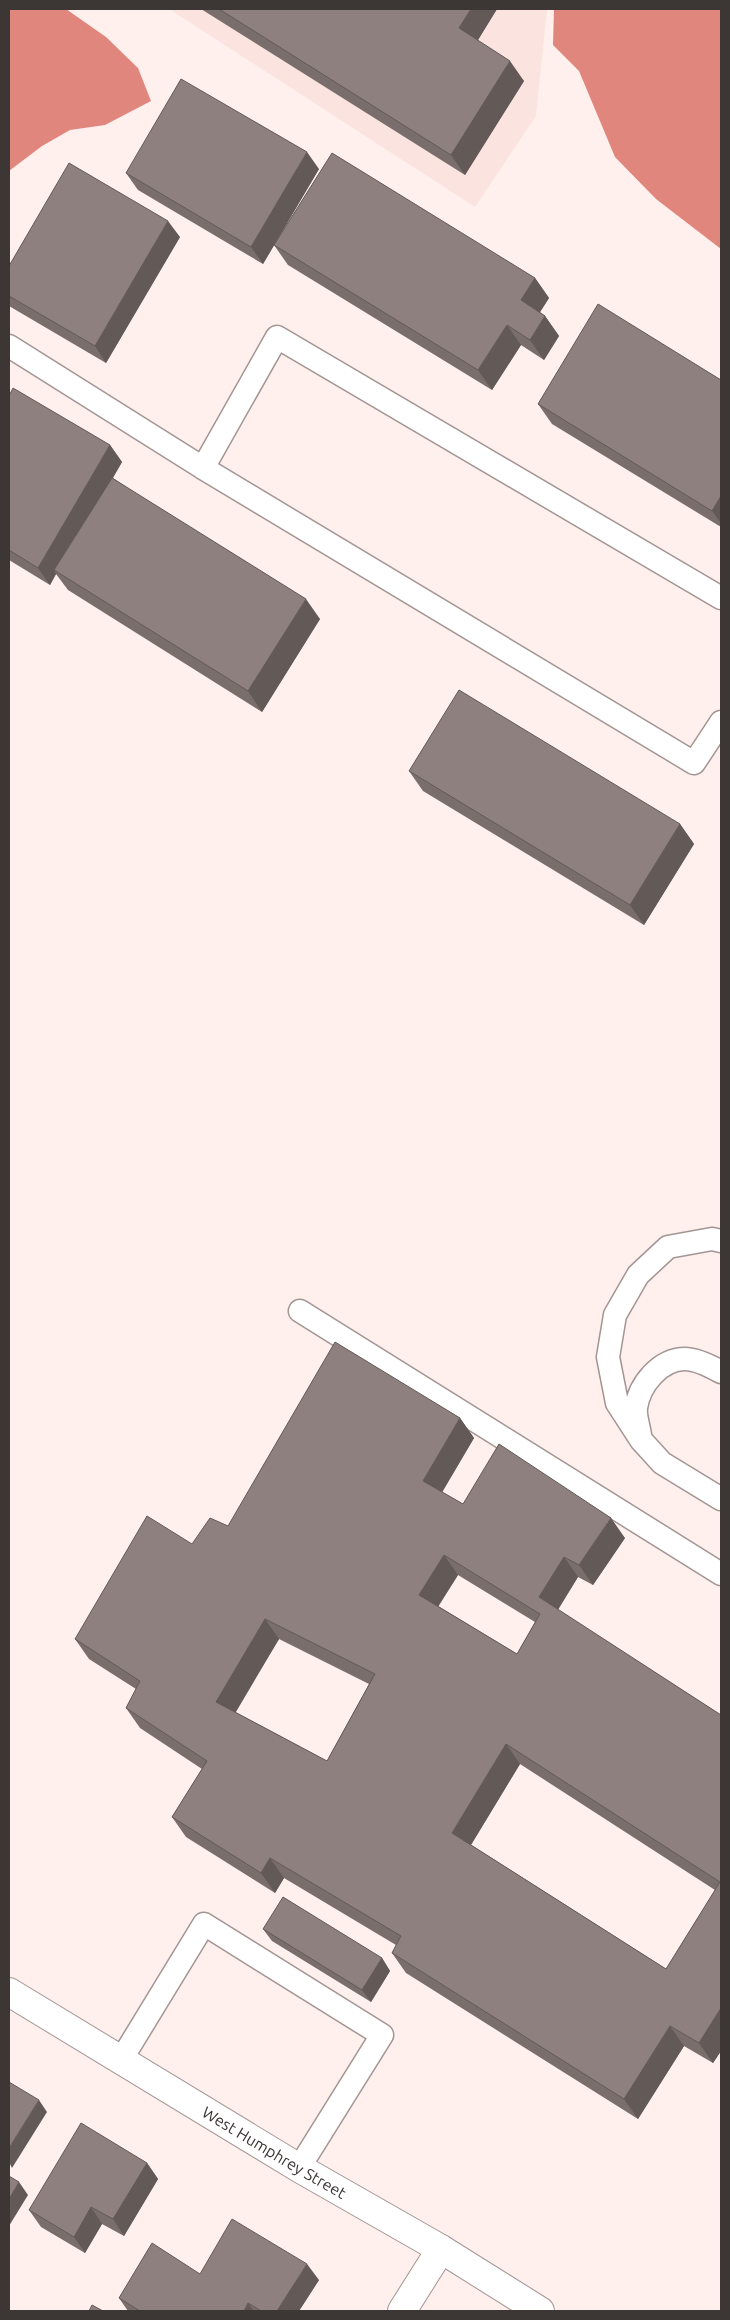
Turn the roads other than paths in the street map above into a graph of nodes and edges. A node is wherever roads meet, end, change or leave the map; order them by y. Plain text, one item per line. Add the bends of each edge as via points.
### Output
1 (9, 346) edge
2 (203, 468) junction
3 (721, 598) edge
4 (721, 722) edge
5 (721, 1240) edge
6 (300, 1311) dead end
7 (721, 1372) edge
8 (641, 1440) junction
9 (721, 1499) edge
10 (721, 1574) edge
11 (9, 1992) edge
12 (121, 2060) junction
13 (299, 2168) junction
14 (441, 2249) junction
15 (402, 2311) edge
16 (540, 2311) edge

1 - 2 lane
2 - 3 lane via 277,337
2 - 4 lane via 694,763
5 - 8 lane via 668,1247 638,1274 616,1315 608,1357 617,1404
6 - 10 lane
7 - 8 lane via 685,1358 661,1365 645,1384 636,1408
8 - 9 lane via 662,1463
11 - 12 street, West Humphrey Street
12 - 13 street, West Humphrey Street
12 - 13 lane via 204,1924 382,2035
13 - 14 street, West Humphrey Street
14 - 15 street
14 - 16 street, West Humphrey Street

